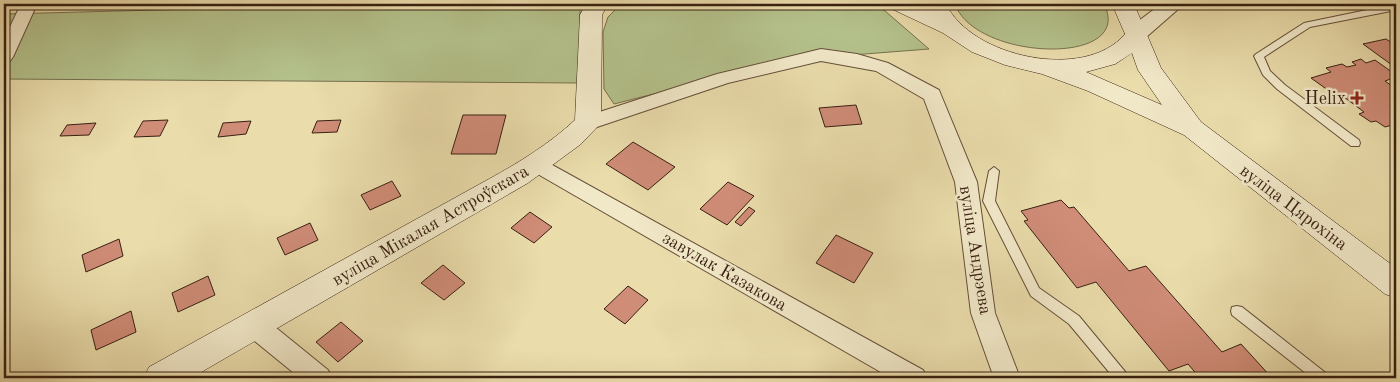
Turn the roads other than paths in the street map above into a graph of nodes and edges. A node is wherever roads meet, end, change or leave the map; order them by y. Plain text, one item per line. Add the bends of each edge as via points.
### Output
1 (29, 4) edge
2 (597, 4) edge
3 (900, 4) edge
4 (935, 4) edge
5 (1123, 4) edge
6 (1174, 4) edge
7 (1396, 7) edge
8 (950, 28) junction
9 (1136, 34) junction
10 (4, 57) edge
11 (1044, 66) junction
12 (588, 123) junction
13 (1193, 129) junction
14 (1355, 143) dead end
15 (536, 164) junction
16 (994, 171) dead end
17 (1396, 285) edge
18 (1237, 311) dead end
19 (255, 326) junction
20 (161, 378) edge
21 (319, 378) edge
22 (914, 378) edge
23 (1007, 378) edge
24 (1122, 378) edge
25 (1322, 378) edge

1 - 10 street
2 - 12 main road via 591,15
3 - 8 main road
4 - 8 main road
5 - 9 main road, вуліца Цярохіна
6 - 9 street
7 - 14 lane via 1307,25 1259,56 1266,73 1280,87
8 - 11 main road via 978,46
9 - 11 main road via 1126,48 1107,59 1082,65
9 - 13 main road, вуліца Цярохіна via 1150,70
11 - 13 main road, вуліца Цярохіна via 1097,85
12 - 15 main road, вуліца Мікалая Астроўскага
12 - 23 street, вуліца Андрэева via 724,78 821,55 882,66 932,94 966,182 983,313
13 - 17 main road, вуліца Цярохіна
15 - 19 main road, вуліца Мікалая Астроўскага
15 - 22 street, завулак Казакова
16 - 24 lane via 989,201 1035,292 1074,320
18 - 25 lane
19 - 20 main road, вуліца Мікалая Астроўскага
19 - 21 street

